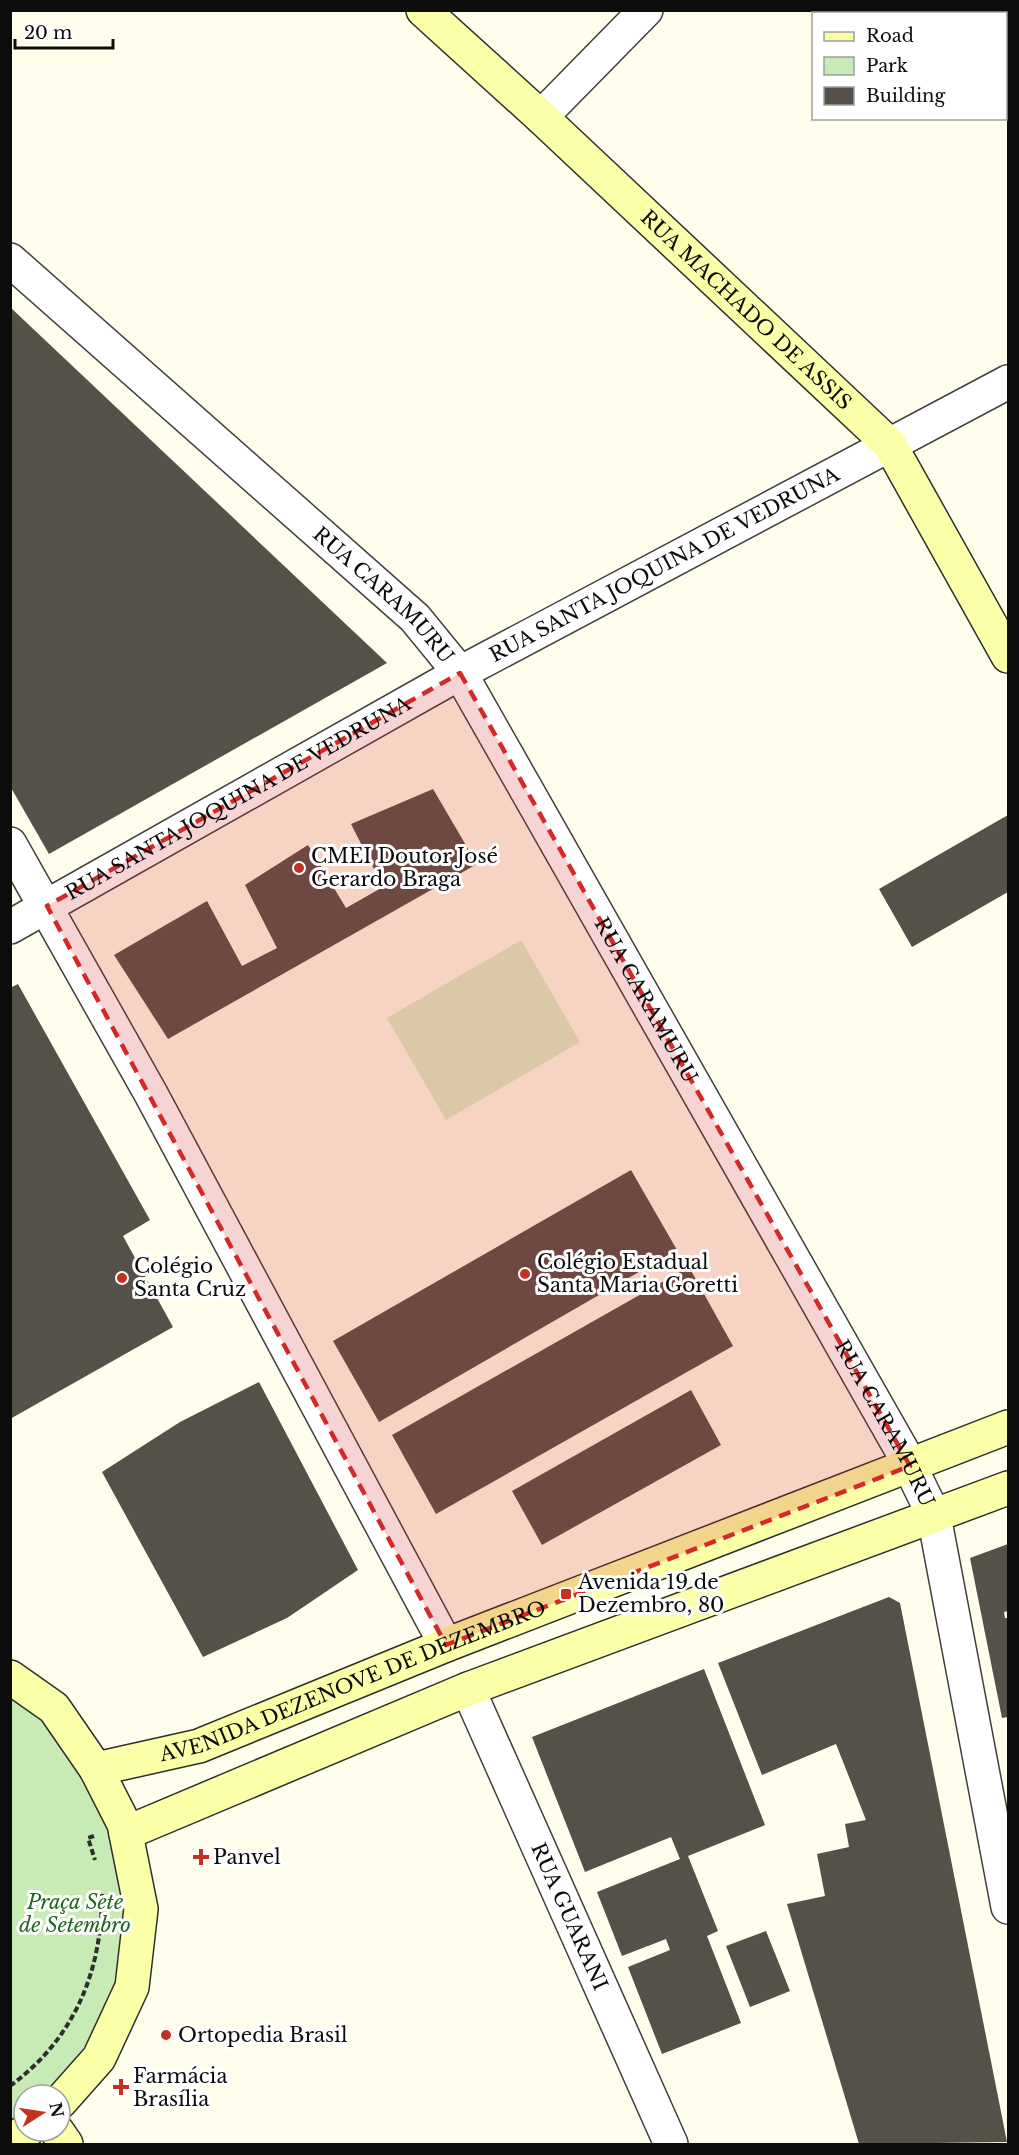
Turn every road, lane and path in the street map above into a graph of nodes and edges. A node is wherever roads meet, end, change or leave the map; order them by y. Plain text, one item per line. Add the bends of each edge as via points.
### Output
1 (423, 10) edge
2 (646, 10) edge
3 (541, 117) junction
4 (10, 260) edge
5 (1008, 382) edge
6 (890, 445) junction
7 (1008, 656) edge
8 (460, 673) junction
9 (10, 844) edge
10 (47, 906) junction
11 (10, 927) edge
12 (1008, 1427) edge
13 (910, 1466) junction
14 (1008, 1488) edge
15 (934, 1516) junction
16 (446, 1645) junction
17 (10, 1677) edge
18 (468, 1689) junction
19 (96, 1769) junction
20 (126, 1833) junction
21 (88, 1838) dead end
22 (97, 1866) dead end
23 (102, 1885) dead end
24 (1008, 1907) edge
25 (10, 2086) edge
26 (72, 2088) edge
27 (671, 2145) edge

1 - 3 main road, RUA MACHADO DE ASSIS
2 - 3 street
3 - 6 main road, RUA MACHADO DE ASSIS
4 - 8 street, RUA CARAMURU via 415,618
5 - 6 street, RUA SANTA JOQUINA DE VEDRUNA
6 - 7 main road, RUA MACHADO DE ASSIS
6 - 8 street, RUA SANTA JOQUINA DE VEDRUNA
8 - 10 street, RUA SANTA JOQUINA DE VEDRUNA
8 - 13 street, RUA CARAMURU
9 - 10 street
10 - 11 street, RUA SANTA JOQUINA DE VEDRUNA
10 - 16 street
12 - 13 main road, AVENIDA DEZENOVE DE DEZEMBRO
13 - 15 street, RUA CARAMURU
13 - 16 main road, AVENIDA DEZENOVE DE DEZEMBRO
14 - 15 main road
15 - 18 main road
15 - 24 street, RUA CARAMURU
16 - 19 main road, AVENIDA DEZENOVE DE DEZEMBRO via 199,1746
17 - 19 main road via 54,1708
18 - 20 main road
18 - 27 street, RUA GUARANI
19 - 20 main road
20 - 26 main road via 141,1909 132,1987 99,2058
21 - 22 path
23 - 25 path via 102,1926 78,2010 55,2045

